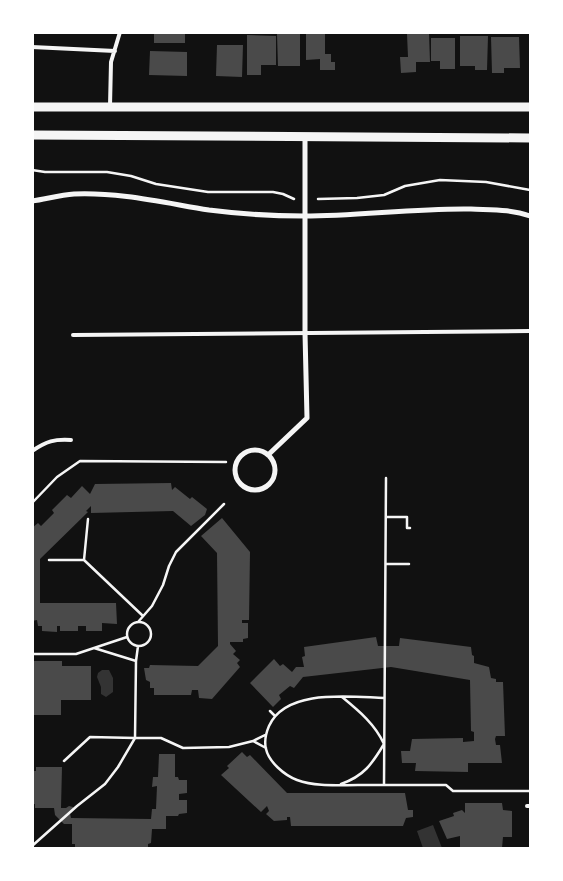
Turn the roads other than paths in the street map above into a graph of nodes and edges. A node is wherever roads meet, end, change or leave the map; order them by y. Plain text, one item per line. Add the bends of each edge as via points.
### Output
1 (120, 32) edge
2 (32, 47) edge
3 (115, 51) junction
4 (32, 107) edge
5 (110, 107) junction
6 (530, 107) edge
7 (32, 135) edge
8 (305, 138) junction
9 (530, 138) edge
10 (32, 201) edge
11 (304, 216) junction
12 (530, 216) edge
13 (530, 331) edge
14 (305, 333) junction
15 (73, 335) dead end
16 (72, 440) dead end
17 (32, 451) edge
18 (268, 455) junction

1 - 3 lane
2 - 3 lane
3 - 5 lane
4 - 5 street
5 - 6 street
7 - 8 street
8 - 9 street
8 - 11 street
10 - 11 street via 73,194 98,195 211,210
11 - 12 street via 439,208 499,210
11 - 14 street
13 - 14 lane
14 - 15 lane
14 - 18 street via 307,418
16 - 17 lane via 45,442
18 - 18 street via 262,451 249,451 238,458 235,471 240,483 252,489 269,483 275,472

